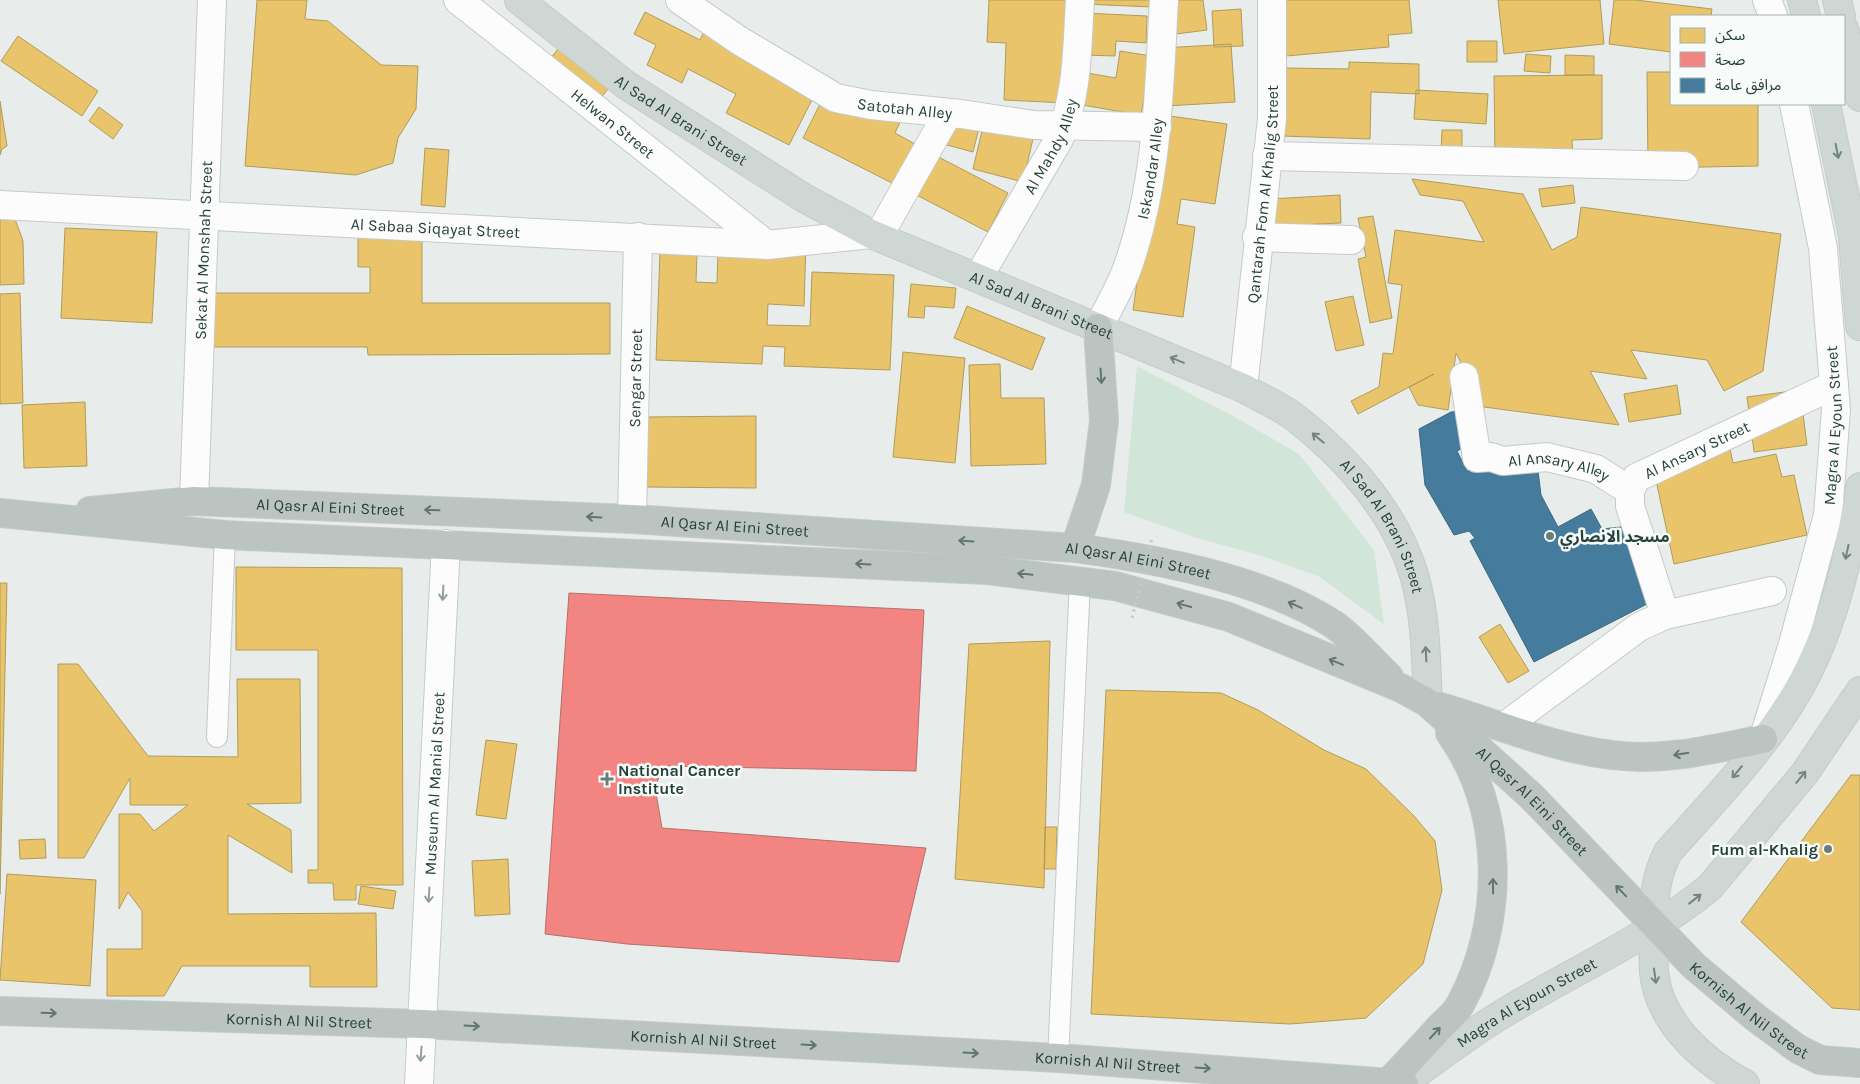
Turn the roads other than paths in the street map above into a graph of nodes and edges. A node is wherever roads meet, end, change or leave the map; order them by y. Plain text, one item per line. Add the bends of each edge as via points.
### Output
1 (212, 0) edge
2 (458, 0) edge
3 (519, 0) edge
4 (680, 0) edge
5 (1080, 0) edge
6 (1164, 0) edge
7 (1272, 0) edge
8 (1767, 0) edge
9 (1802, 0) edge
10 (1837, 0) edge
11 (1773, 15) edge
12 (1806, 15) edge
13 (1841, 15) edge
14 (1845, 33) edge
15 (1860, 97) edge
16 (1794, 105) edge
17 (1826, 105) edge
18 (948, 113) junction
19 (1065, 125) junction
20 (1157, 127) junction
21 (1268, 156) junction
22 (1684, 166) dead end
23 (0, 205) edge
24 (204, 215) junction
25 (875, 235) junction
26 (638, 237) junction
27 (1257, 237) junction
28 (1351, 240) dead end
29 (767, 245) junction
30 (978, 278) junction
31 (1860, 326) edge
32 (1098, 328) junction
33 (1464, 377) dead end
34 (1834, 385) junction
35 (1243, 388) junction
36 (1860, 487) edge
37 (1630, 491) junction
38 (194, 501) junction
39 (0, 513) edge
40 (31, 516) junction
41 (632, 519) junction
42 (225, 535) junction
43 (446, 544) junction
44 (1075, 548) junction
45 (1080, 580) junction
46 (1772, 591) dead end
47 (1665, 614) junction
48 (1401, 688) junction
49 (1860, 691) edge
50 (1428, 703) junction
51 (1505, 726) junction
52 (217, 737) dead end
53 (1763, 740) junction
54 (1654, 926) junction
55 (0, 1012) edge
56 (423, 1024) junction
57 (1058, 1058) junction
58 (1860, 1063) edge
59 (1398, 1083) edge
60 (419, 1084) edge
61 (1745, 1084) edge

1 - 24 street, Sekat Al Monshah Street
2 - 29 street, Helwan Street
3 - 25 main road, Al Sad Al Brani Street via 626,85 804,198
4 - 18 street, Satotah Alley via 740,41 836,98
5 - 19 street, Al Mahdy Alley via 1076,78
6 - 20 street, Iskandar Alley
7 - 21 street, Qantarah Fom Al Khalig Street via 1272,118
8 - 11 street
9 - 12 main road
10 - 13 main road
14 - 15 main road
16 - 34 street, Magra Al Eyoun Street via 1823,248
17 -> 31 main road via 1853,236
18 - 19 street, Satotah Alley via 1034,125
18 - 25 street
19 - 20 street, Satotah Alley
19 - 30 street, Al Mahdy Alley
20 - 32 street, Iskandar Alley via 1146,206 1128,268
21 - 22 street
21 - 27 street, Qantarah Fom Al Khalig Street
23 - 24 street, Al Sabaa Siqayat Street
24 - 26 street, Al Sabaa Siqayat Street
24 - 38 street, Sekat Al Monshah Street
25 - 29 street, Al Sabaa Siqayat Street
25 - 30 main road, Al Sad Al Brani Street
26 - 29 street, Al Sabaa Siqayat Street
26 - 41 street, Sengar Street
27 - 28 street
27 - 35 street, Qantarah Fom Al Khalig Street
30 - 32 main road, Al Sad Al Brani Street
35 -> 32 main road, Al Sad Al Brani Street
32 -> 44 highway via 1104,420 1096,485
33 - 37 street, Al Ansary Alley via 1477,458 1491,457 1502,461 1547,457 1596,469
34 - 37 street, Al Ansary Street via 1636,478
34 - 53 street, Magra Al Eyoun Street via 1836,410 1828,515
50 -> 35 main road, Al Sad Al Brani Street via 1425,637 1416,588 1398,532 1373,496 1335,452 1291,415
36 -> 53 main road, Magra Al Eyoun Street via 1841,578 1819,650 1791,702
37 - 47 street, Al Ansary Street via 1630,506
38 - 40 highway, Al Qasr Al Eini Street
41 -> 38 highway, Al Qasr Al Eini Street
39 - 40 highway, Al Qasr Al Eini Street
40 - 42 highway, Al Qasr Al Eini Street
44 -> 41 highway, Al Qasr Al Eini Street
42 - 43 highway, Al Qasr Al Eini Street
42 - 52 lane
45 -> 43 highway, Al Qasr Al Eini Street via 988,570
43 -> 56 street, Museum Al Manial Street
48 -> 44 highway, Al Qasr Al Eini Street via 1334,625 1296,605 1226,577 1124,554
48 -> 45 highway, Al Qasr Al Eini Street via 1229,617 1115,586
45 - 57 lane
46 - 47 street
47 - 51 street via 1639,627
48 - 50 highway, Al Qasr Al Eini Street
54 -> 49 main road, Magra Al Eyoun Street via 1710,887 1805,773
50 - 51 highway
54 -> 50 highway, Al Qasr Al Eini Street via 1531,796
59 -> 50 highway via 1461,1005 1482,956 1493,903 1492,849 1481,797 1460,747
53 -> 51 highway via 1672,756 1614,756 1560,746
53 -> 54 main road, Magra Al Eyoun Street via 1668,852 1655,886
54 - 58 highway, Kornish Al Nil Street via 1694,966 1798,1049 1820,1060
54 - 59 main road, Magra Al Eyoun Street via 1498,1017
54 -> 61 main road, Magra Al Eyoun Street via 1654,973 1666,1014 1682,1036
55 -> 56 highway, Kornish Al Nil Street
56 -> 57 highway, Kornish Al Nil Street
56 -> 60 street, Museum Al Manial Street
57 -> 59 highway, Kornish Al Nil Street

